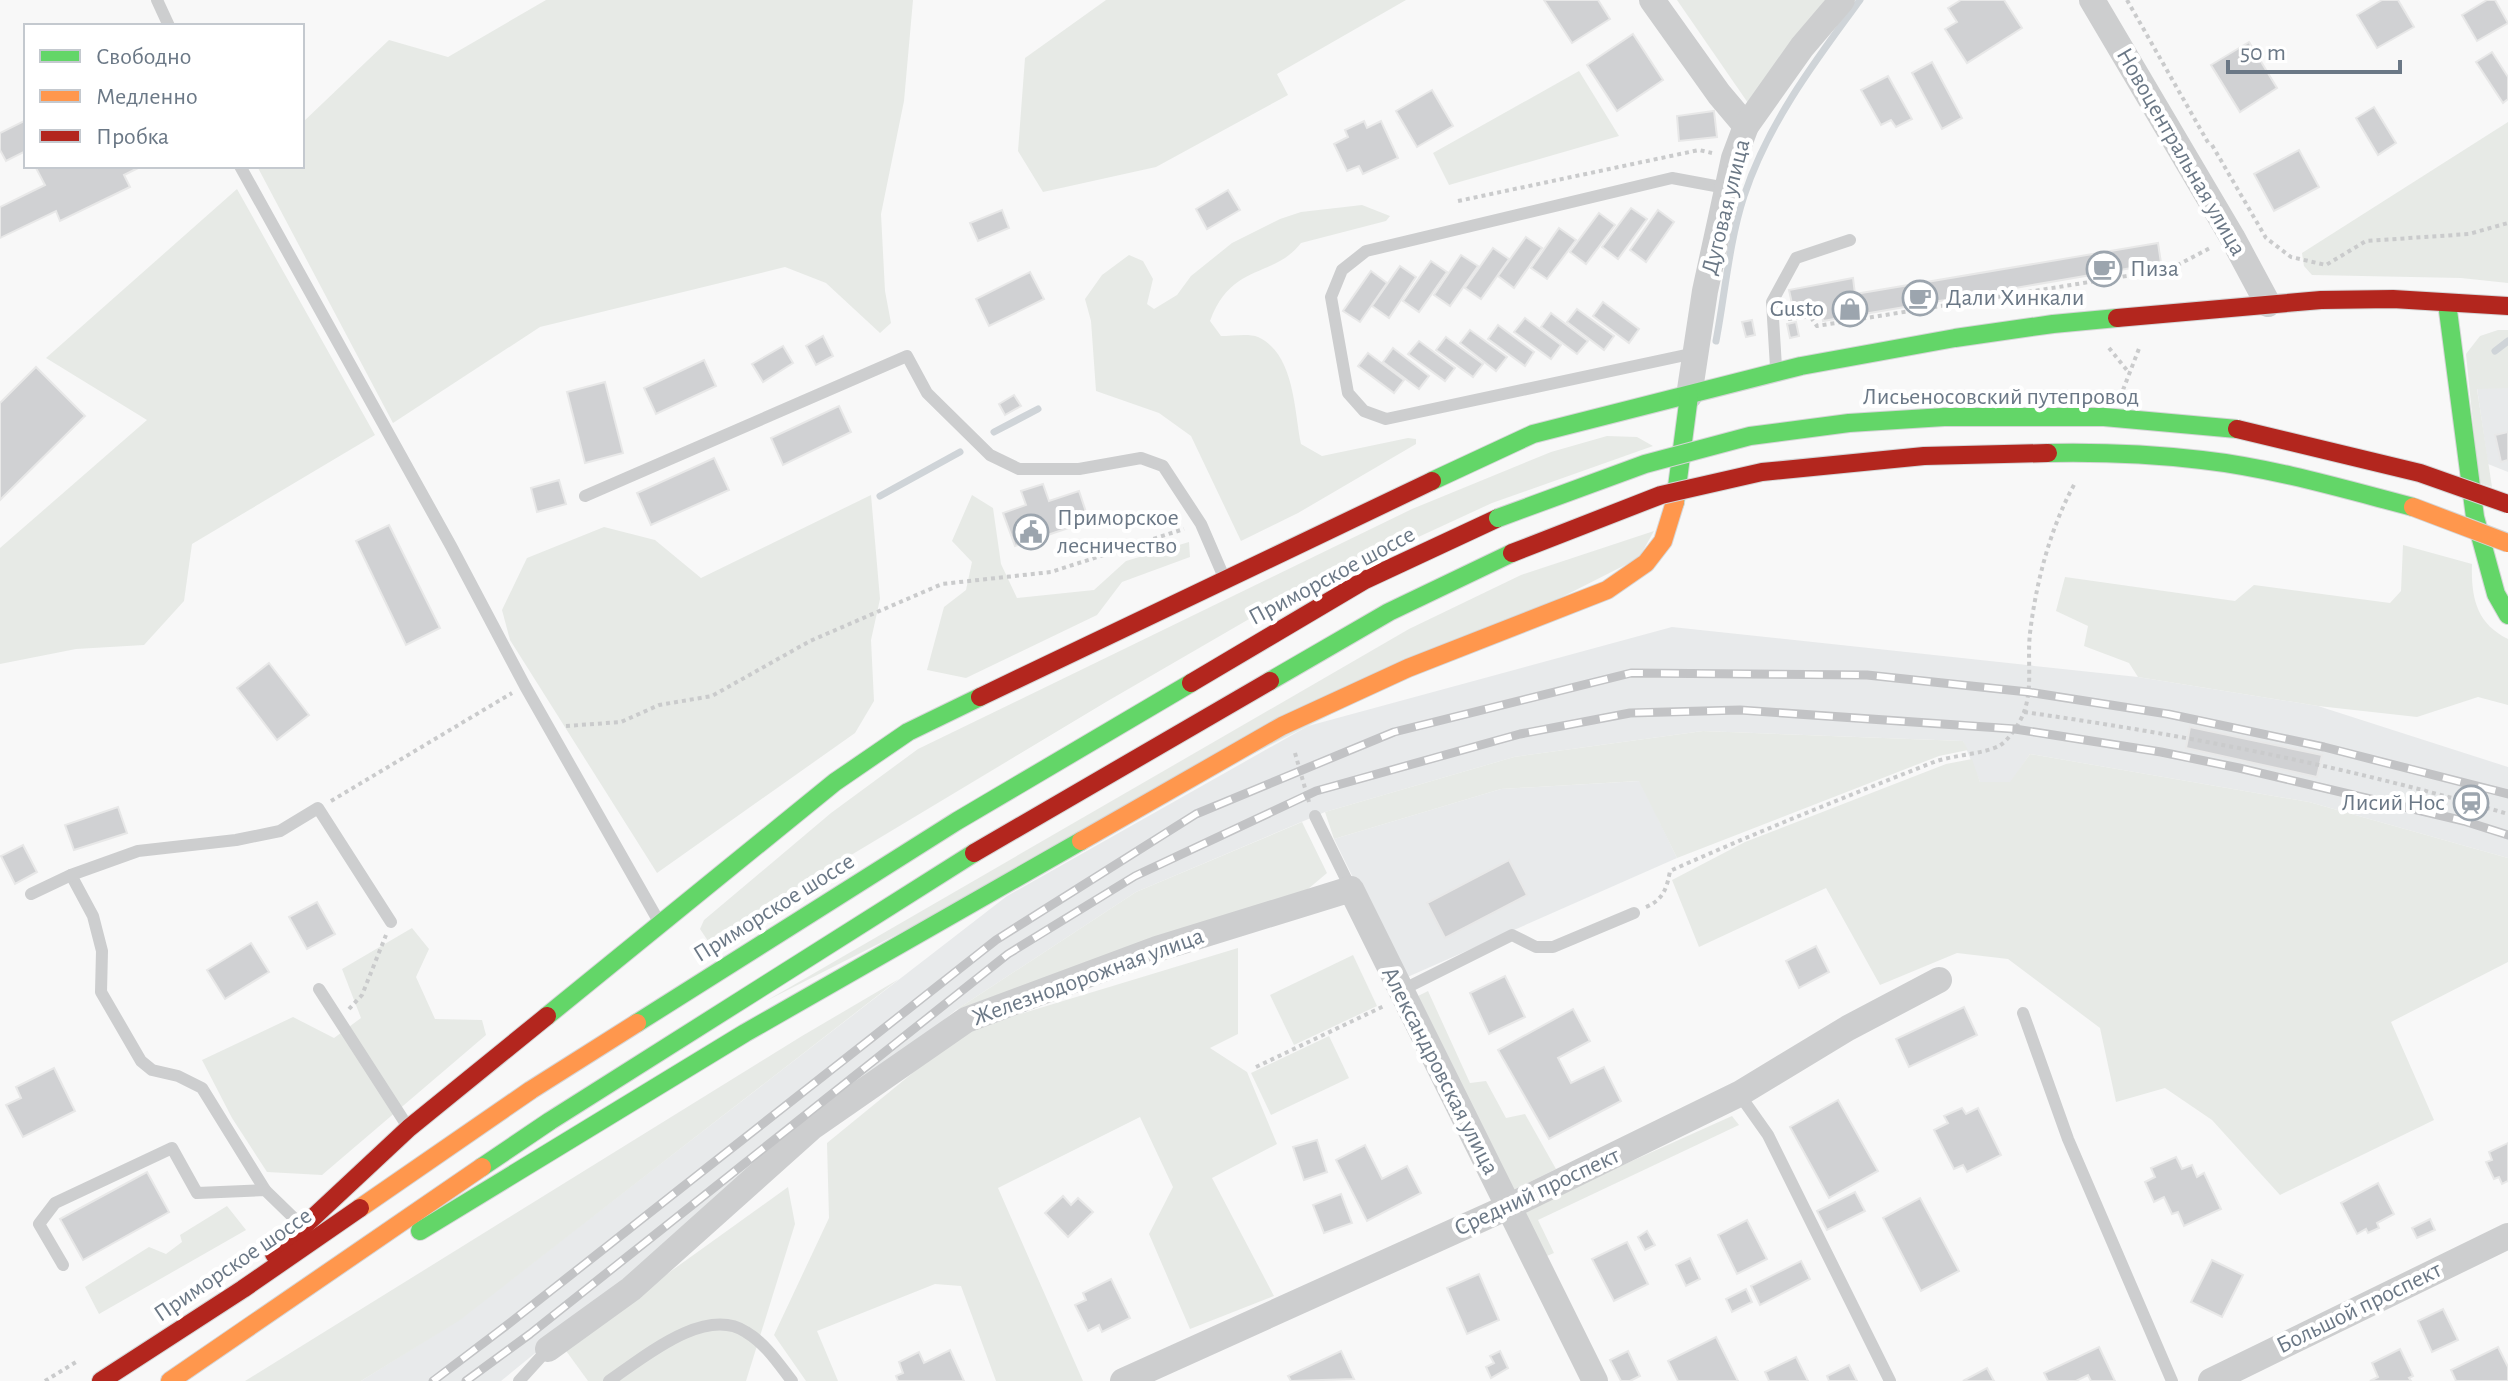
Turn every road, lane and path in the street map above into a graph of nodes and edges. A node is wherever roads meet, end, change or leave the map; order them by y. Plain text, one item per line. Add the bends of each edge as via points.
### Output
1 (157, 0) edge
2 (1652, 0) edge
3 (1842, 0) edge
4 (2092, 0) edge
5 (2127, 0) edge
6 (168, 24) edge
7 (1746, 126) junction
8 (2212, 145) junction
9 (1734, 158) junction
10 (2187, 159) junction
11 (241, 168) edge
12 (1726, 188) junction
13 (1458, 201) dead end
14 (2508, 223) edge
15 (1850, 240) dead end
16 (2197, 256) dead end
17 (2447, 303) junction
18 (2268, 304) junction
19 (2508, 306) edge
20 (2155, 315) junction
21 (1771, 322) junction
22 (1695, 353) junction
23 (1777, 373) junction
24 (1689, 396) junction
25 (2116, 403) dead end
26 (2080, 473) dead end
27 (585, 496) dead end
28 (2508, 504) edge
29 (1498, 518) joint
30 (1201, 524) junction
31 (2508, 543) edge
32 (1225, 580) junction
33 (2508, 615) edge
34 (525, 686) junction
35 (2024, 712) junction
36 (1282, 726) junction
37 (549, 727) junction
38 (318, 808) junction
39 (2508, 814) edge
40 (1315, 816) joint
41 (71, 875) junction
42 (1351, 889) junction
43 (31, 894) dead end
44 (1634, 913) joint
45 (391, 922) joint
46 (660, 923) junction
47 (1939, 980) dead end
48 (319, 989) dead end
49 (1402, 994) junction
50 (2023, 1013) dead end
51 (339, 1018) junction
52 (1256, 1067) dead end
53 (1739, 1094) junction
54 (409, 1128) junction
55 (265, 1190) junction
56 (1508, 1207) junction
57 (302, 1226) junction
58 (2508, 1236) edge
59 (63, 1265) dead end
60 (243, 1289) junction
61 (548, 1349) joint
62 (101, 1381) edge
63 (172, 1381) edge
64 (519, 1381) edge
65 (609, 1381) edge
66 (792, 1381) edge
67 (1123, 1381) edge
68 (1595, 1381) edge
69 (1890, 1381) edge
70 (2172, 1381) edge
71 (2211, 1381) edge

1 - 6 lane
2 - 7 street
3 - 7 street, Дуговая улица
4 - 10 street, Новоцентральная улица
5 - 8 path
7 - 9 street, Дуговая улица
8 - 10 path
8 - 14 path via 2266,238 2291,257 2326,265 2366,241 2469,234
9 - 12 street, Дуговая улица
9 - 13 path via 1699,150
10 - 18 street, Новоцентральная улица
11 - 34 lane
12 - 22 street, Дуговая улица
12 - 22 lane via 1672,178 1366,251 1342,270 1331,297 1348,393 1364,411 1386,419
15 - 21 lane via 1796,258 1772,302
16 - 21 path via 2170,269 1817,326 1810,316
17 - 18 main road via 2378,299
17 - 19 main road
17 - 33 main road via 2485,566 2495,597
18 - 20 main road
20 - 23 main road via 1955,338
20 - 25 path
21 - 23 lane
22 - 24 street, Дуговая улица
23 - 24 main road
24 - 32 main road via 1533,434
24 - 36 main road via 1678,493 1663,541 1646,563 1607,590 1408,668
26 - 35 path via 2038,584
27 - 30 lane via 907,356 927,393 990,455 1019,469 1079,469 1141,458 1163,466
28 - 29 main road, Лисьеносовский путепровод, bridge via 2420,473 2225,426 2104,417 1971,417 1849,423 1750,436 1645,464
29 - 60 main road, Приморское шоссе via 1365,580 957,821 531,1090
30 - 32 lane
30 - 37 path via 1051,572 942,584 810,641 712,696 659,705 621,722
31 - 63 main road, bridge via 2412,507 2276,473 2203,460 2099,452 1924,456 1762,472 1661,495 1512,553 1389,612 969,856 550,1121
32 - 46 main road via 908,732 835,782
34 - 37 lane
34 - 38 path
35 - 39 path via 2243,748
35 - 44 path via 2000,746 1944,759 1670,871 1656,904
36 - 40 path
36 - 63 main road via 745,1033
37 - 46 lane
38 - 41 lane via 280,831 138,851
38 - 45 lane
40 - 42 lane
41 - 43 lane
41 - 55 lane via 93,916 102,951 101,992 141,1061 202,1088
42 - 49 street, Александровская улица
42 - 61 street, Железнодорожная улица via 1157,949 966,1020 812,1127 631,1289
44 - 49 lane via 1553,947 1536,947 1512,935
45 - 51 path via 362,995
46 - 54 main road
47 - 53 street, Средний проспект
48 - 51 lane
49 - 52 path
49 - 56 street, Александровская улица
50 - 70 lane via 2068,1139
51 - 54 lane
53 - 56 street, Средний проспект
53 - 69 lane via 1768,1135
54 - 57 main road
55 - 57 lane
55 - 59 lane via 197,1193 172,1148 55,1203 39,1224
56 - 67 street, Средний проспект
56 - 68 street, Александровская улица
57 - 60 main road
58 - 71 street, Большой проспект
60 - 62 main road, Приморское шоссе
61 - 64 lane
65 - 66 lane via 679,1335 714,1324 746,1331

